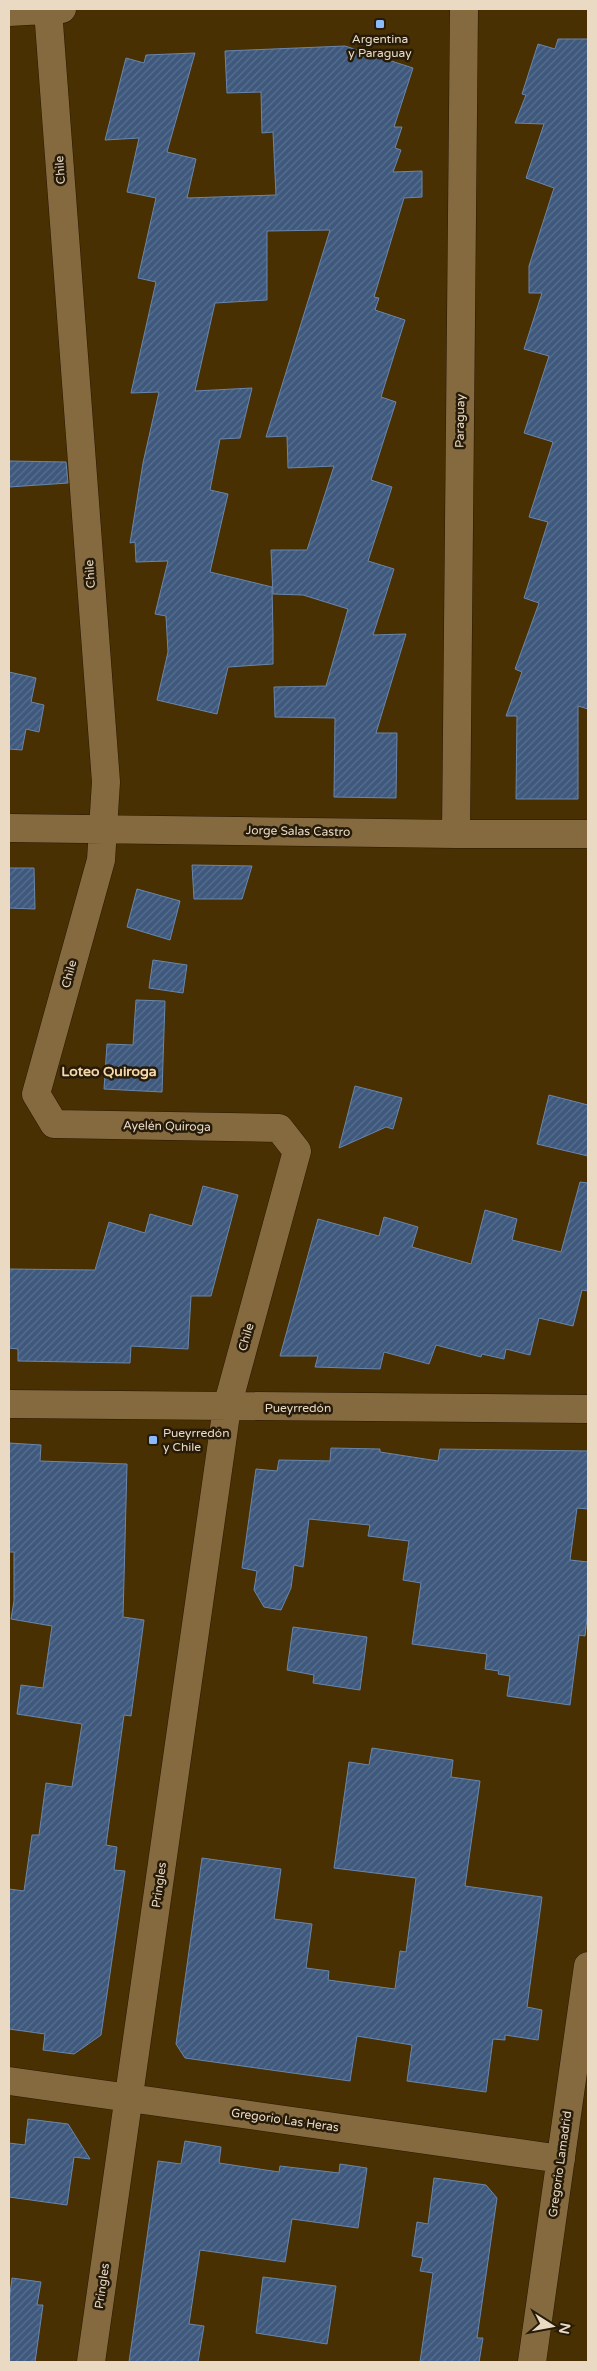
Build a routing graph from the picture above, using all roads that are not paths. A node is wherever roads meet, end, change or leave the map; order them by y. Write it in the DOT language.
graph roads {
  1 [pos="55,9"];
  2 [pos="464,9"];
  3 [pos="9,12"];
  4 [pos="9,828"];
  5 [pos="103,828"];
  6 [pos="456,834"];
  7 [pos="588,834"];
  8 [pos="54,1124"];
  9 [pos="279,1128"];
  10 [pos="9,1404"];
  11 [pos="227,1407"];
  12 [pos="588,1409"];
  13 [pos="588,1966"];
  14 [pos="585,2007"];
  15 [pos="9,2081"];
  16 [pos="128,2098"];
  17 [pos="561,2158"];
  18 [pos="91,2362"];
  19 [pos="532,2362"];
  1 -- 3 [label="street"];
  1 -- 5 [label="street, Chile"];
  2 -- 6 [label="street, Paraguay"];
  4 -- 5 [label="street, Jorge Salas Castro"];
  5 -- 6 [label="street, Jorge Salas Castro"];
  5 -- 8 [label="street, Chile"];
  6 -- 7 [label="street, Jorge Salas Castro"];
  8 -- 9 [label="street, Ayelén Quiroga"];
  9 -- 11 [label="street, Chile"];
  10 -- 11 [label="street, Pueyrredón"];
  11 -- 12 [label="street, Pueyrredón"];
  11 -- 16 [label="street, Pringles"];
  13 -- 14 [label="street, Gregorio Lamadrid"];
  14 -- 17 [label="street, Gregorio Lamadrid"];
  15 -- 16 [label="street, Gregorio Las Heras"];
  16 -- 17 [label="street, Gregorio Las Heras"];
  16 -- 18 [label="street, Pringles"];
  17 -- 19 [label="street, Gregorio Lamadrid"];
}
